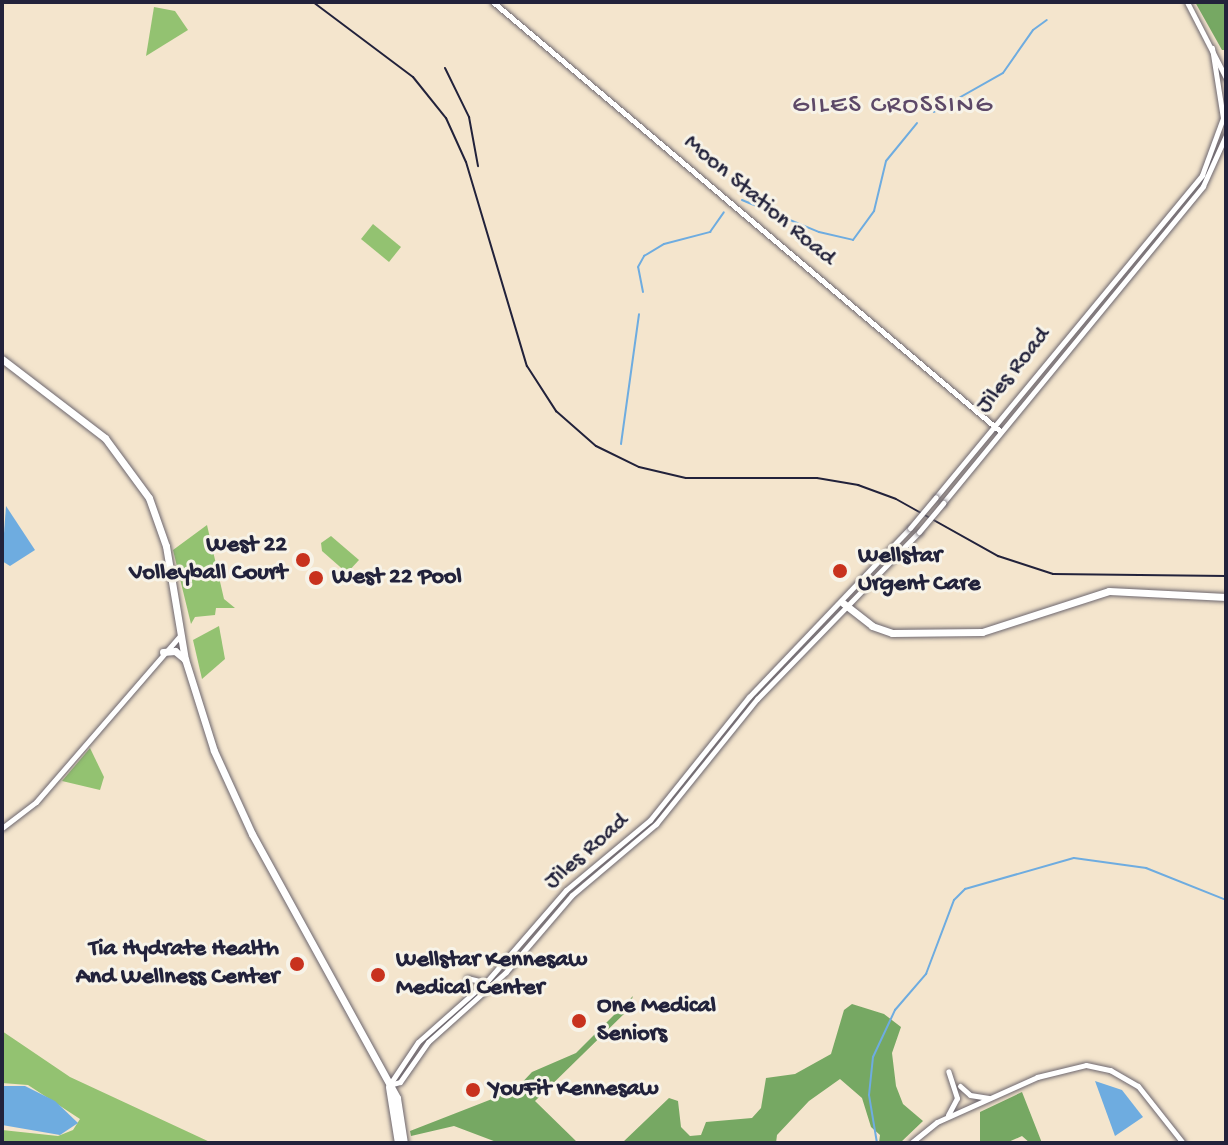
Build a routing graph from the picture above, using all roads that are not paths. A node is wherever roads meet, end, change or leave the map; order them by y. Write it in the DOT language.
graph roads {
  1 [pos="493,2"];
  2 [pos="1187,2"];
  3 [pos="1212,48"];
  4 [pos="1226,78"];
  5 [pos="1226,135"];
  6 [pos="2,359"];
  7 [pos="993,425"];
  8 [pos="1000,431"];
  9 [pos="1226,597"];
  10 [pos="846,605"];
  11 [pos="180,636"];
  12 [pos="163,652"];
  13 [pos="185,659"];
  14 [pos="2,828"];
  15 [pos="467,978"];
  16 [pos="488,980"];
  17 [pos="398,1069"];
  18 [pos="948,1071"];
  19 [pos="384,1074"];
  20 [pos="389,1085"];
  21 [pos="960,1086"];
  22 [pos="990,1098"];
  23 [pos="945,1119"];
  24 [pos="398,1143"];
  25 [pos="404,1143"];
  26 [pos="911,1143"];
  27 [pos="1183,1143"];
  1 -- 7 [label="street, Moon Station Road"];
  2 -- 3 [label="street, Jiles Road"];
  3 -- 4 [label="street, Jiles Road"];
  3 -- 7 [label="street, Jiles Road"];
  5 -- 8 [label="street, Jiles Road"];
  6 -- 11 [label="main road"];
  7 -- 8 [label="street, Moon Station Road"];
  7 -- 10 [label="street, Jiles Road, bridge"];
  8 -- 10 [label="street, Jiles Road, bridge"];
  9 -- 10 [label="main road"];
  10 -- 16 [label="street, Jiles Road"];
  10 -- 20 [label="street, Jiles Road"];
  11 -- 12 [label="street"];
  11 -- 13 [label="main road"];
  12 -- 13 [label="main road"];
  12 -- 14 [label="street"];
  13 -- 19 [label="main road"];
  15 -- 16 [label="street"];
  16 -- 17 [label="street, Jiles Road"];
  17 -- 19 [label="street"];
  17 -- 20 [label="street, Jiles Road"];
  18 -- 23 [label="street"];
  19 -- 20 [label="main road"];
  20 -- 24 [label="main road"];
  20 -- 25 [label="main road"];
  21 -- 22 [label="street"];
  22 -- 23 [label="street"];
  22 -- 27 [label="street"];
  23 -- 26 [label="street"];
}
